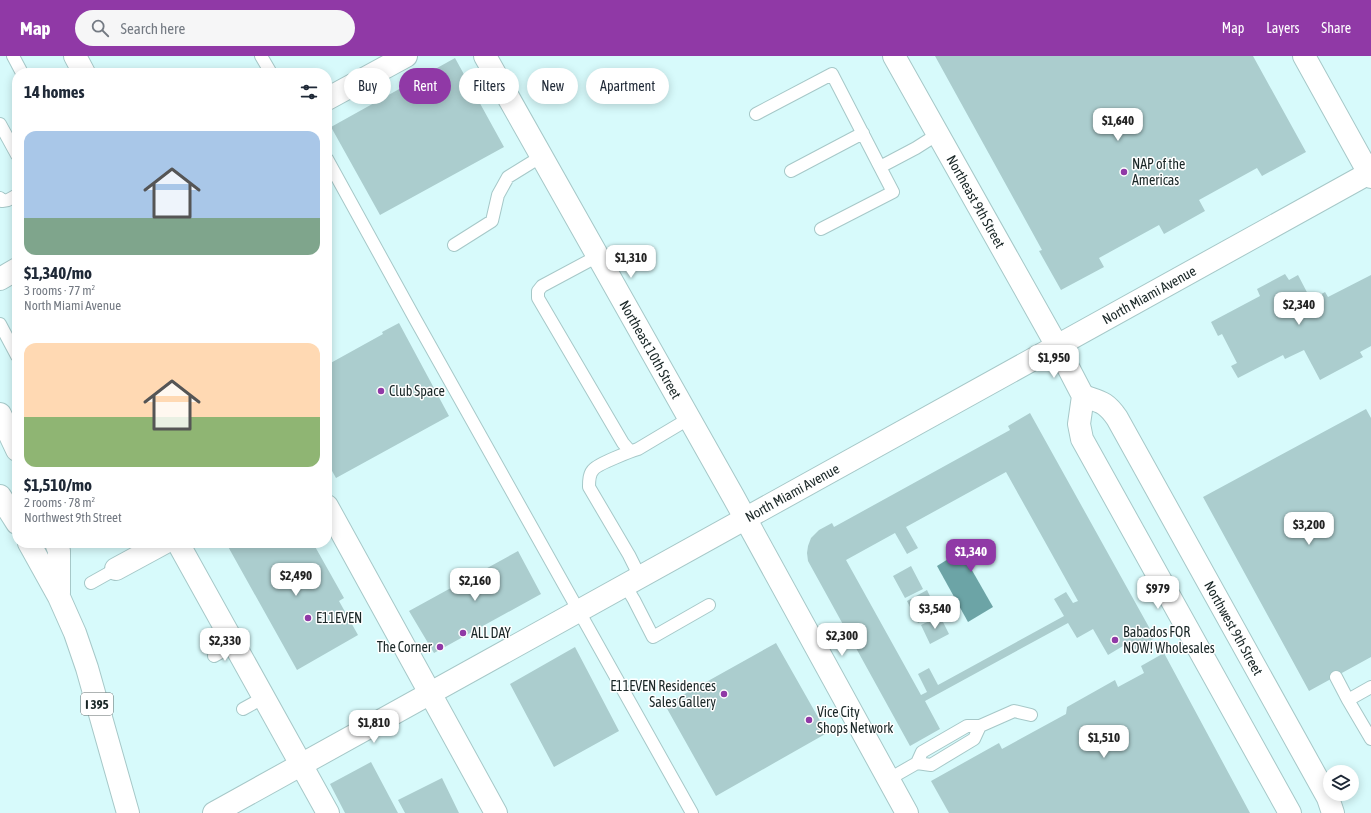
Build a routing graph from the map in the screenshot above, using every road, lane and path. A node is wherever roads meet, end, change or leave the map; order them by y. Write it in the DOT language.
graph roads {
  1 [pos="13,56"];
  2 [pos="75,56"];
  3 [pos="261,56"];
  4 [pos="406,56"];
  5 [pos="486,56"];
  6 [pos="894,56"];
  7 [pos="1304,56"];
  8 [pos="19,68"];
  9 [pos="81,68"];
  10 [pos="268,68"];
  11 [pos="332,96"];
  12 [pos="756,114"];
  13 [pos="0,124"];
  14 [pos="863,133"];
  15 [pos="938,134"];
  16 [pos="12,146"];
  17 [pos="542,156"];
  18 [pos="880,167"];
  19 [pos="332,168"];
  20 [pos="791,171"];
  21 [pos="1370,174"];
  22 [pos="0,198"];
  23 [pos="12,198"];
  24 [pos="821,229"];
  25 [pos="454,245"];
  26 [pos="598,256"];
  27 [pos="12,272"];
  28 [pos="0,279"];
  29 [pos="0,324"];
  30 [pos="1057,346"];
  31 [pos="12,347"];
  32 [pos="1083,396"];
  33 [pos="0,414"];
  34 [pos="690,418"];
  35 [pos="12,439"];
  36 [pos="630,451"];
  37 [pos="0,496"];
  38 [pos="12,515"];
  39 [pos="332,515"];
  40 [pos="746,518"];
  41 [pos="32,548"];
  42 [pos="57,548"];
  43 [pos="155,548"];
  44 [pos="181,548"];
  45 [pos="116,569"];
  46 [pos="633,581"];
  47 [pos="91,583"];
  48 [pos="59,597"];
  49 [pos="709,605"];
  50 [pos="578,611"];
  51 [pos="234,645"];
  52 [pos="214,656"];
  53 [pos="1336,677"];
  54 [pos="1371,687"];
  55 [pos="429,693"];
  56 [pos="264,698"];
  57 [pos="1348,700"];
  58 [pos="242,709"];
  59 [pos="1031,715"];
  60 [pos="1371,740"];
  61 [pos="1371,744"];
  62 [pos="302,764"];
  63 [pos="889,779"];
  64 [pos="128,813"];
  65 [pos="214,813"];
  66 [pos="328,813"];
  67 [pos="496,813"];
  68 [pos="692,813"];
  69 [pos="907,813"];
  70 [pos="1290,813"];
  71 [pos="1333,813"];
  1 -- 8 [label="lane"];
  2 -- 9 [label="main road"];
  3 -- 10 [label="lane"];
  4 -- 11 [label="main road"];
  5 -- 17 [label="main road, Northeast 10th Street"];
  6 -- 15 [label="main road, Northeast 9th Street"];
  7 -- 21 [label="main road"];
  12 -- 14 [label="lane"];
  13 -- 16 [label="lane"];
  14 -- 18 [label="lane"];
  14 -- 20 [label="lane"];
  15 -- 18 [label="lane"];
  15 -- 30 [label="main road, Northeast 9th Street"];
  17 -- 25 [label="lane"];
  17 -- 26 [label="main road, Northeast 10th Street"];
  18 -- 24 [label="lane"];
  19 -- 50 [label="lane"];
  21 -- 30 [label="main road, North Miami Avenue"];
  22 -- 23 [label="lane"];
  26 -- 34 [label="main road, Northeast 10th Street"];
  26 -- 36 [label="lane"];
  27 -- 28 [label="main road"];
  29 -- 31 [label="lane"];
  30 -- 32 [label="main road"];
  30 -- 40 [label="main road, North Miami Avenue"];
  32 -- 70 [label="main road"];
  32 -- 71 [label="main road, Northwest 9th Street"];
  33 -- 35 [label="main road"];
  34 -- 36 [label="lane"];
  34 -- 40 [label="main road, Northeast 10th Street"];
  36 -- 46 [label="lane"];
  37 -- 38 [label="main road"];
  39 -- 55 [label="main road"];
  40 -- 46 [label="main road, North Miami Avenue"];
  40 -- 63 [label="main road, Northeast 10th Street"];
  41 -- 48 [label="main road, I 395"];
  42 -- 48 [label="main road"];
  43 -- 45 [label="main road"];
  44 -- 51 [label="main road"];
  45 -- 47 [label="lane"];
  46 -- 49 [label="lane"];
  46 -- 50 [label="main road, North Miami Avenue"];
  48 -- 64 [label="main road, I 395"];
  50 -- 55 [label="main road, North Miami Avenue"];
  50 -- 68 [label="lane"];
  51 -- 52 [label="lane"];
  51 -- 56 [label="main road"];
  53 -- 57 [label="lane"];
  54 -- 57 [label="lane"];
  55 -- 62 [label="main road, North Miami Avenue"];
  55 -- 67 [label="main road"];
  56 -- 58 [label="lane"];
  56 -- 62 [label="main road"];
  57 -- 60 [label="lane"];
  59 -- 63 [label="lane"];
  60 -- 61 [label="lane"];
  62 -- 65 [label="main road, North Miami Avenue"];
  62 -- 66 [label="main road"];
  63 -- 69 [label="main road, Northeast 10th Street"];
}
